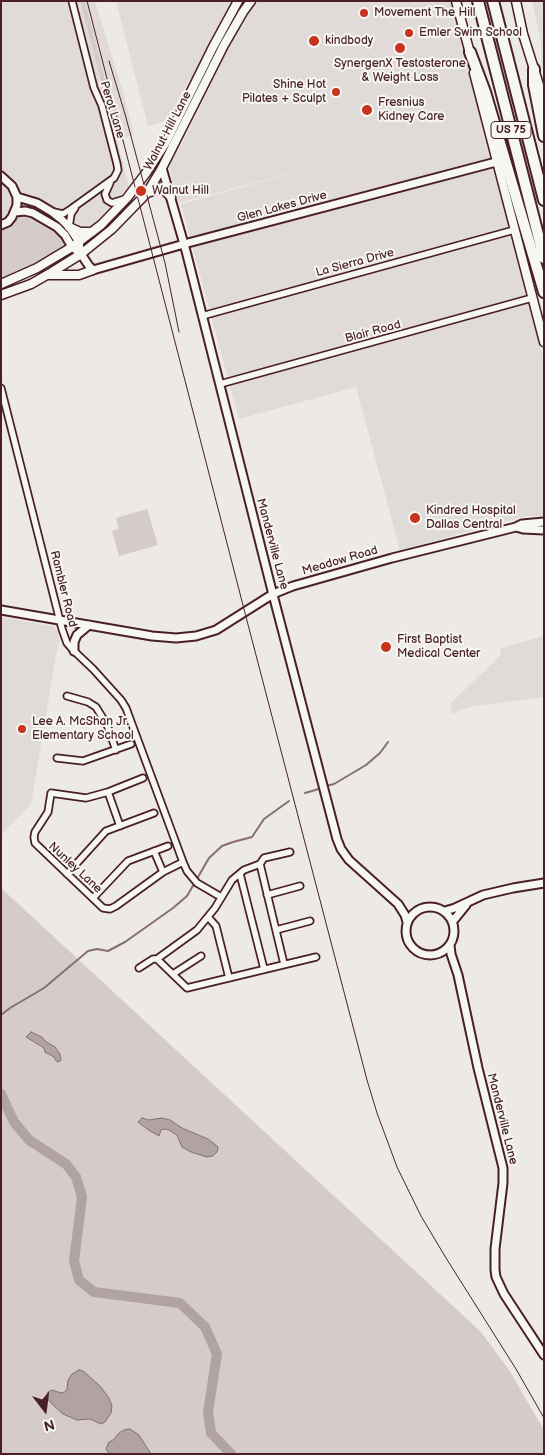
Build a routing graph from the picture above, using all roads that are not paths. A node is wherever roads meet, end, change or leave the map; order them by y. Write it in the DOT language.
graph roads {
  1 [pos="72,1"];
  2 [pos="238,1"];
  3 [pos="251,1"];
  4 [pos="456,1"];
  5 [pos="478,1"];
  6 [pos="493,1"];
  7 [pos="516,1"];
  8 [pos="470,52"];
  9 [pos="534,69"];
  10 [pos="198,78"];
  11 [pos="206,83"];
  12 [pos="544,101"];
  13 [pos="544,136"];
  14 [pos="166,142"];
  15 [pos="496,162"];
  16 [pos="162,168"];
  17 [pos="1,176"];
  18 [pos="110,181"];
  19 [pos="147,193"];
  20 [pos="171,197"];
  21 [pos="17,198"];
  22 [pos="127,198"];
  23 [pos="544,200"];
  24 [pos="76,206"];
  25 [pos="15,212"];
  26 [pos="52,212"];
  27 [pos="1,225"];
  28 [pos="69,227"];
  29 [pos="514,230"];
  30 [pos="92,232"];
  31 [pos="75,244"];
  32 [pos="184,244"];
  33 [pos="82,254"];
  34 [pos="544,258"];
  35 [pos="91,271"];
  36 [pos="48,274"];
  37 [pos="1,284"];
  38 [pos="544,292"];
  39 [pos="1,295"];
  40 [pos="532,298"];
  41 [pos="202,316"];
  42 [pos="544,342"];
  43 [pos="220,384"];
  44 [pos="1,388"];
  45 [pos="544,522"];
  46 [pos="516,527"];
  47 [pos="544,530"];
  48 [pos="274,594"];
  49 [pos="1,610"];
  50 [pos="60,620"];
  51 [pos="89,625"];
  52 [pos="74,651"];
  53 [pos="67,696"];
  54 [pos="131,744"];
  55 [pos="116,750"];
  56 [pos="57,758"];
  57 [pos="143,778"];
  58 [pos="108,792"];
  59 [pos="154,813"];
  60 [pos="120,826"];
  61 [pos="168,846"];
  62 [pos="154,851"];
  63 [pos="290,852"];
  64 [pos="183,862"];
  65 [pos="260,864"];
  66 [pos="163,872"];
  67 [pos="67,874"];
  68 [pos="240,874"];
  69 [pos="544,883"];
  70 [pos="300,886"];
  71 [pos="267,895"];
  72 [pos="221,897"];
  73 [pos="93,898"];
  74 [pos="470,901"];
  75 [pos="398,904"];
  76 [pos="416,910"];
  77 [pos="445,911"];
  78 [pos="208,917"];
  79 [pos="310,921"];
  80 [pos="453,921"];
  81 [pos="407,922"];
  82 [pos="276,930"];
  83 [pos="450,946"];
  84 [pos="438,954"];
  85 [pos="201,956"];
  86 [pos="316,957"];
  87 [pos="158,959"];
  88 [pos="284,964"];
  89 [pos="456,967"];
  90 [pos="139,968"];
  91 [pos="264,969"];
  92 [pos="173,974"];
  93 [pos="229,978"];
  94 [pos="544,1355"];
  1 -- 18 [label="street, Perot Lane"];
  2 -- 10 [label="main road, Walnut Hill Lane"];
  3 -- 11 [label="main road, Walnut Hill Lane"];
  4 -- 8 [label="main road"];
  5 -- 34 [label="highway, US 75"];
  6 -- 23 [label="highway, US 75"];
  7 -- 9 [label="main road"];
  8 -- 15 [label="main road"];
  8 -- 38 [label="highway"];
  9 -- 12 [label="main road"];
  9 -- 13 [label="highway"];
  10 -- 11 [label="main road"];
  10 -- 14 [label="main road, Walnut Hill Lane"];
  11 -- 16 [label="main road, Walnut Hill Lane"];
  14 -- 16 [label="main road"];
  14 -- 22 [label="main road, Walnut Hill Lane"];
  15 -- 29 [label="main road"];
  15 -- 32 [label="street, Glen Lakes Drive"];
  16 -- 19 [label="main road, Walnut Hill Lane"];
  16 -- 20 [label="street, Manderville Lane"];
  17 -- 21 [label="street"];
  18 -- 22 [label="street, Perot Lane"];
  18 -- 24 [label="street"];
  19 -- 20 [label="main road"];
  19 -- 33 [label="main road, Walnut Hill Lane"];
  20 -- 32 [label="street, Manderville Lane"];
  21 -- 25 [label="street"];
  21 -- 26 [label="street"];
  22 -- 30 [label="main road, Walnut Hill Lane"];
  24 -- 26 [label="street"];
  24 -- 28 [label="street"];
  25 -- 27 [label="street"];
  25 -- 31 [label="street"];
  26 -- 28 [label="street"];
  28 -- 30 [label="main road"];
  28 -- 31 [label="street"];
  29 -- 40 [label="main road"];
  29 -- 41 [label="street, La Sierra Drive"];
  30 -- 31 [label="main road, Walnut Hill Lane"];
  31 -- 33 [label="street"];
  31 -- 37 [label="main road, Walnut Hill Lane"];
  32 -- 35 [label="street, Glen Lakes Drive"];
  32 -- 41 [label="street, Manderville Lane"];
  33 -- 35 [label="street"];
  33 -- 36 [label="main road, Walnut Hill Lane"];
  35 -- 36 [label="main road"];
  36 -- 39 [label="main road, Walnut Hill Lane"];
  40 -- 42 [label="main road"];
  40 -- 43 [label="street, Blair Road"];
  41 -- 43 [label="street, Manderville Lane"];
  43 -- 48 [label="street, Manderville Lane"];
  44 -- 50 [label="street, Rambler Road"];
  45 -- 46 [label="street, Meadow Road"];
  46 -- 47 [label="street, Meadow Road"];
  46 -- 48 [label="street, Meadow Road"];
  48 -- 51 [label="street, Meadow Road"];
  48 -- 75 [label="street, Manderville Lane"];
  49 -- 50 [label="street, Meadow Road"];
  50 -- 51 [label="street, Meadow Road"];
  50 -- 52 [label="street, Rambler Road"];
  51 -- 52 [label="street"];
  52 -- 64 [label="street, Rambler Road"];
  53 -- 55 [label="street"];
  54 -- 55 [label="street"];
  55 -- 56 [label="street"];
  57 -- 58 [label="street"];
  58 -- 60 [label="street"];
  58 -- 67 [label="street, Nunley Lane"];
  59 -- 60 [label="street"];
  60 -- 67 [label="street"];
  61 -- 62 [label="street"];
  62 -- 66 [label="street"];
  62 -- 73 [label="street"];
  63 -- 65 [label="street"];
  64 -- 66 [label="street, Nunley Lane"];
  64 -- 72 [label="street, Rambler Road"];
  65 -- 68 [label="street"];
  65 -- 71 [label="street"];
  66 -- 73 [label="street, Nunley Lane"];
  67 -- 73 [label="street, Nunley Lane"];
  68 -- 72 [label="street"];
  68 -- 91 [label="street"];
  69 -- 74 [label="street"];
  70 -- 71 [label="street"];
  71 -- 82 [label="street"];
  72 -- 78 [label="street"];
  74 -- 77 [label="street"];
  74 -- 80 [label="street"];
  75 -- 76 [label="street, Manderville Lane"];
  75 -- 81 [label="street, Manderville Lane"];
  76 -- 77 [label="street"];
  76 -- 81 [label="street"];
  77 -- 80 [label="street"];
  78 -- 87 [label="street"];
  78 -- 93 [label="street"];
  79 -- 82 [label="street"];
  80 -- 83 [label="street"];
  81 -- 84 [label="street"];
  82 -- 88 [label="street"];
  83 -- 84 [label="street"];
  83 -- 89 [label="street, Manderville Lane"];
  84 -- 89 [label="street"];
  85 -- 92 [label="street"];
  86 -- 88 [label="street"];
  87 -- 90 [label="street"];
  87 -- 92 [label="street"];
  88 -- 91 [label="street"];
  89 -- 94 [label="street, Manderville Lane"];
  91 -- 93 [label="street"];
  92 -- 93 [label="street"];
}
